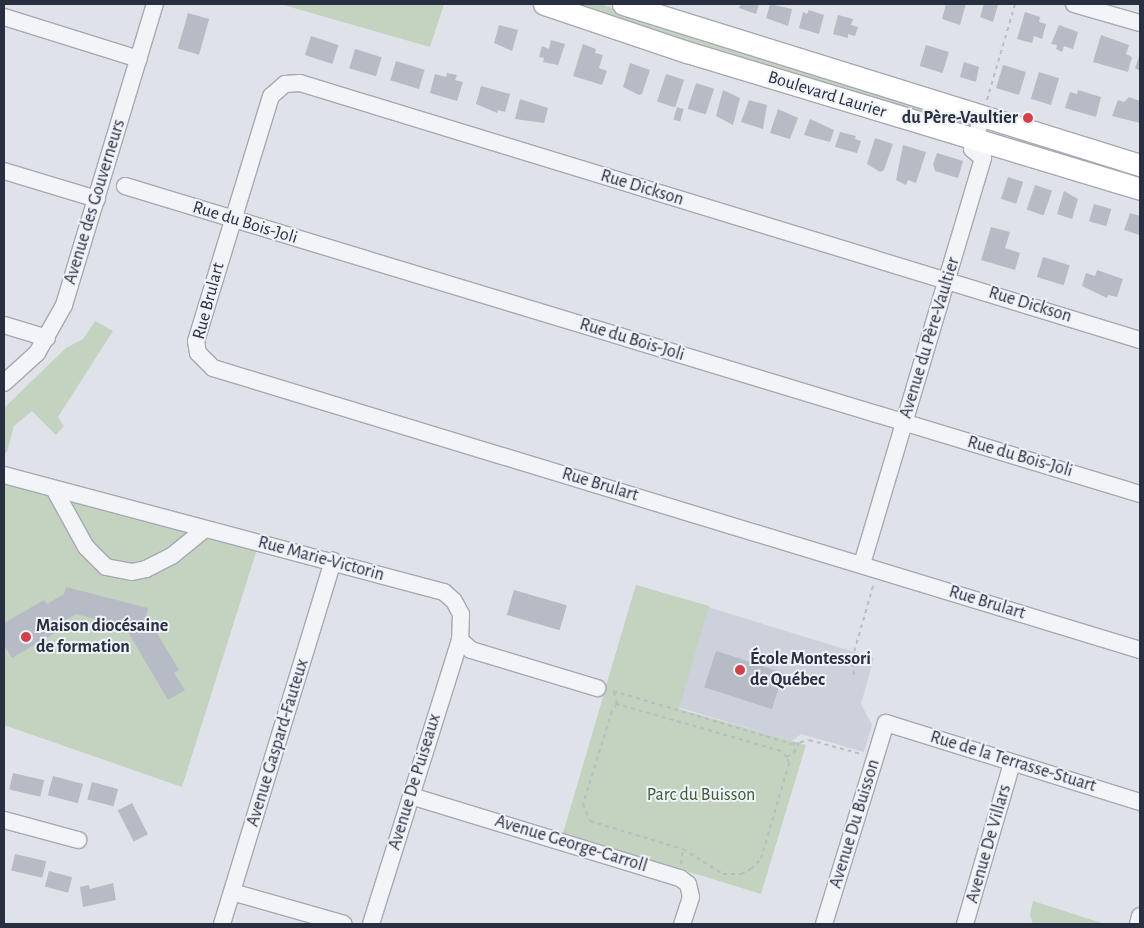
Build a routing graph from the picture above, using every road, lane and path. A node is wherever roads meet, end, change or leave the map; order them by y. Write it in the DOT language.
graph roads {
  1 [pos="155,4"];
  2 [pos="544,4"];
  3 [pos="623,4"];
  4 [pos="1015,4"];
  5 [pos="1074,4"];
  6 [pos="4,17"];
  7 [pos="1140,23"];
  8 [pos="139,60"];
  9 [pos="982,117"];
  10 [pos="975,140"];
  11 [pos="1140,164"];
  12 [pos="4,171"];
  13 [pos="125,186"];
  14 [pos="1140,189"];
  15 [pos="97,199"];
  16 [pos="233,219"];
  17 [pos="948,280"];
  18 [pos="4,325"];
  19 [pos="48,338"];
  20 [pos="1140,340"];
  21 [pos="4,383"];
  22 [pos="905,422"];
  23 [pos="4,475"];
  24 [pos="54,489"];
  25 [pos="1140,494"];
  26 [pos="205,529"];
  27 [pos="333,561"];
  28 [pos="870,567"];
  29 [pos="460,640"];
  30 [pos="1140,650"];
  31 [pos="854,675"];
  32 [pos="596,688"];
  33 [pos="614,692"];
  34 [pos="617,704"];
  35 [pos="886,723"];
  36 [pos="798,742"];
  37 [pos="863,746"];
  38 [pos="787,757"];
  39 [pos="1012,763"];
  40 [pos="411,796"];
  41 [pos="1140,802"];
  42 [pos="4,820"];
  43 [pos="78,840"];
  44 [pos="232,892"];
  45 [pos="1140,916"];
  46 [pos="222,924"];
  47 [pos="344,924"];
  48 [pos="371,924"];
  49 [pos="682,924"];
  50 [pos="824,924"];
  51 [pos="965,924"];
  52 [pos="1138,924"];
  1 -- 8 [label="street, Avenue des Gouverneurs"];
  2 -- 10 [label="main road, Boulevard Laurier"];
  3 -- 9 [label="main road, Boulevard Laurier"];
  4 -- 9 [label="path"];
  5 -- 7 [label="street"];
  6 -- 8 [label="street"];
  8 -- 15 [label="street, Avenue des Gouverneurs"];
  9 -- 10 [label="street"];
  9 -- 11 [label="main road, Boulevard Laurier"];
  10 -- 14 [label="main road, Boulevard Laurier"];
  10 -- 17 [label="street, Avenue du Père-Vaultier"];
  12 -- 15 [label="street"];
  13 -- 16 [label="street, Rue du Bois-Joli"];
  15 -- 19 [label="street, Avenue des Gouverneurs"];
  16 -- 17 [label="street, Rue Dickson"];
  16 -- 22 [label="street, Rue du Bois-Joli"];
  16 -- 28 [label="street, Rue Brulart"];
  17 -- 20 [label="street, Rue Dickson"];
  17 -- 22 [label="street, Avenue du Père-Vaultier"];
  18 -- 19 [label="street"];
  19 -- 21 [label="street, Avenue des Gouverneurs"];
  22 -- 25 [label="street, Rue du Bois-Joli"];
  22 -- 28 [label="street, Avenue du Père-Vaultier"];
  23 -- 24 [label="street, Rue Marie-Victorin"];
  24 -- 26 [label="street, Rue Marie-Victorin"];
  24 -- 26 [label="street"];
  26 -- 27 [label="street, Rue Marie-Victorin"];
  27 -- 29 [label="street, Rue Marie-Victorin"];
  27 -- 44 [label="street, Avenue Gaspard-Fauteux"];
  28 -- 30 [label="street, Rue Brulart"];
  28 -- 31 [label="path"];
  29 -- 32 [label="street"];
  29 -- 40 [label="street, Avenue De Puiseaux"];
  32 -- 33 [label="path"];
  33 -- 34 [label="path"];
  33 -- 36 [label="path"];
  34 -- 38 [label="path"];
  34 -- 38 [label="path"];
  35 -- 39 [label="street, Rue de la Terrasse-Stuart"];
  35 -- 50 [label="street, Avenue Du Buisson"];
  36 -- 37 [label="path"];
  36 -- 38 [label="path"];
  39 -- 41 [label="street, Rue de la Terrasse-Stuart"];
  39 -- 51 [label="street, Avenue De Villars"];
  40 -- 48 [label="street, Avenue De Puiseaux"];
  40 -- 49 [label="street, Avenue George-Carroll"];
  42 -- 43 [label="street"];
  44 -- 46 [label="street, Avenue Gaspard-Fauteux"];
  44 -- 47 [label="street"];
  45 -- 52 [label="street"];
}
